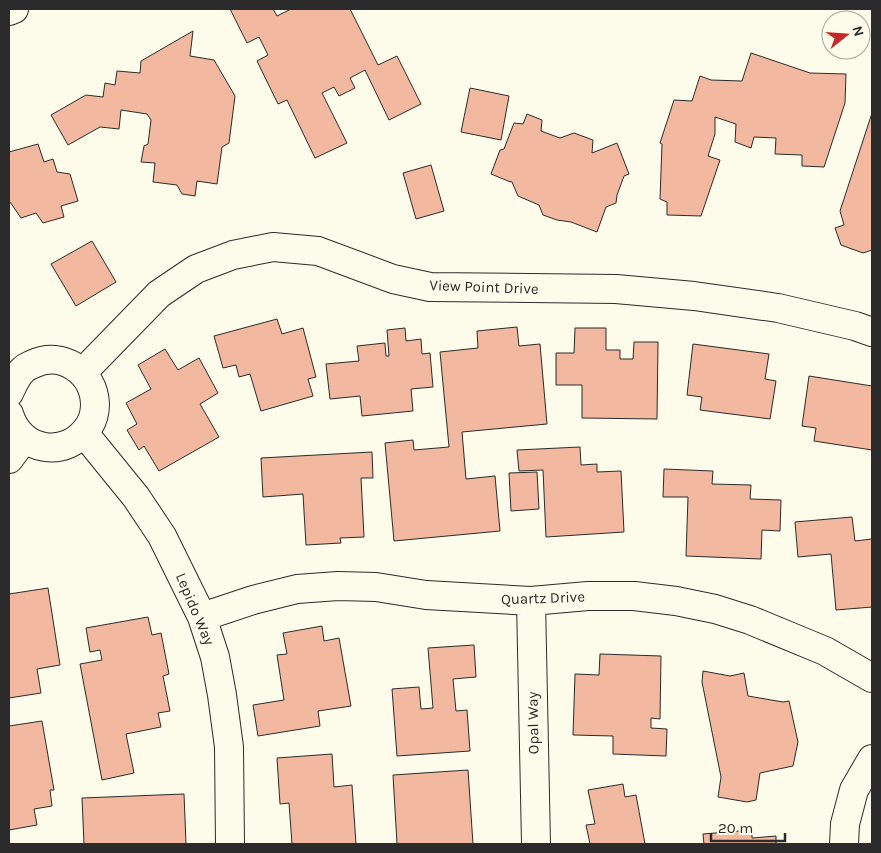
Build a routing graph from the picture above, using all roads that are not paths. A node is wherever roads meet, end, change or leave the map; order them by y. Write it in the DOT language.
graph roads {
  1 [pos="14,9"];
  2 [pos="9,11"];
  3 [pos="872,332"];
  4 [pos="82,372"];
  5 [pos="11,379"];
  6 [pos="9,414"];
  7 [pos="84,433"];
  8 [pos="16,449"];
  9 [pos="531,601"];
  10 [pos="202,617"];
  11 [pos="872,678"];
  12 [pos="872,760"];
  13 [pos="230,844"];
  14 [pos="536,844"];
  15 [pos="844,844"];
  1 -- 2 [label="street"];
  3 -- 4 [label="street, View Point Drive"];
  4 -- 5 [label="street"];
  4 -- 7 [label="street"];
  6 -- 8 [label="street"];
  7 -- 8 [label="street"];
  7 -- 10 [label="street, Lepido Way"];
  9 -- 10 [label="street, Quartz Drive"];
  9 -- 11 [label="street, Quartz Drive"];
  9 -- 14 [label="street, Opal Way"];
  10 -- 13 [label="street, Lepido Way"];
  12 -- 15 [label="street"];
}
